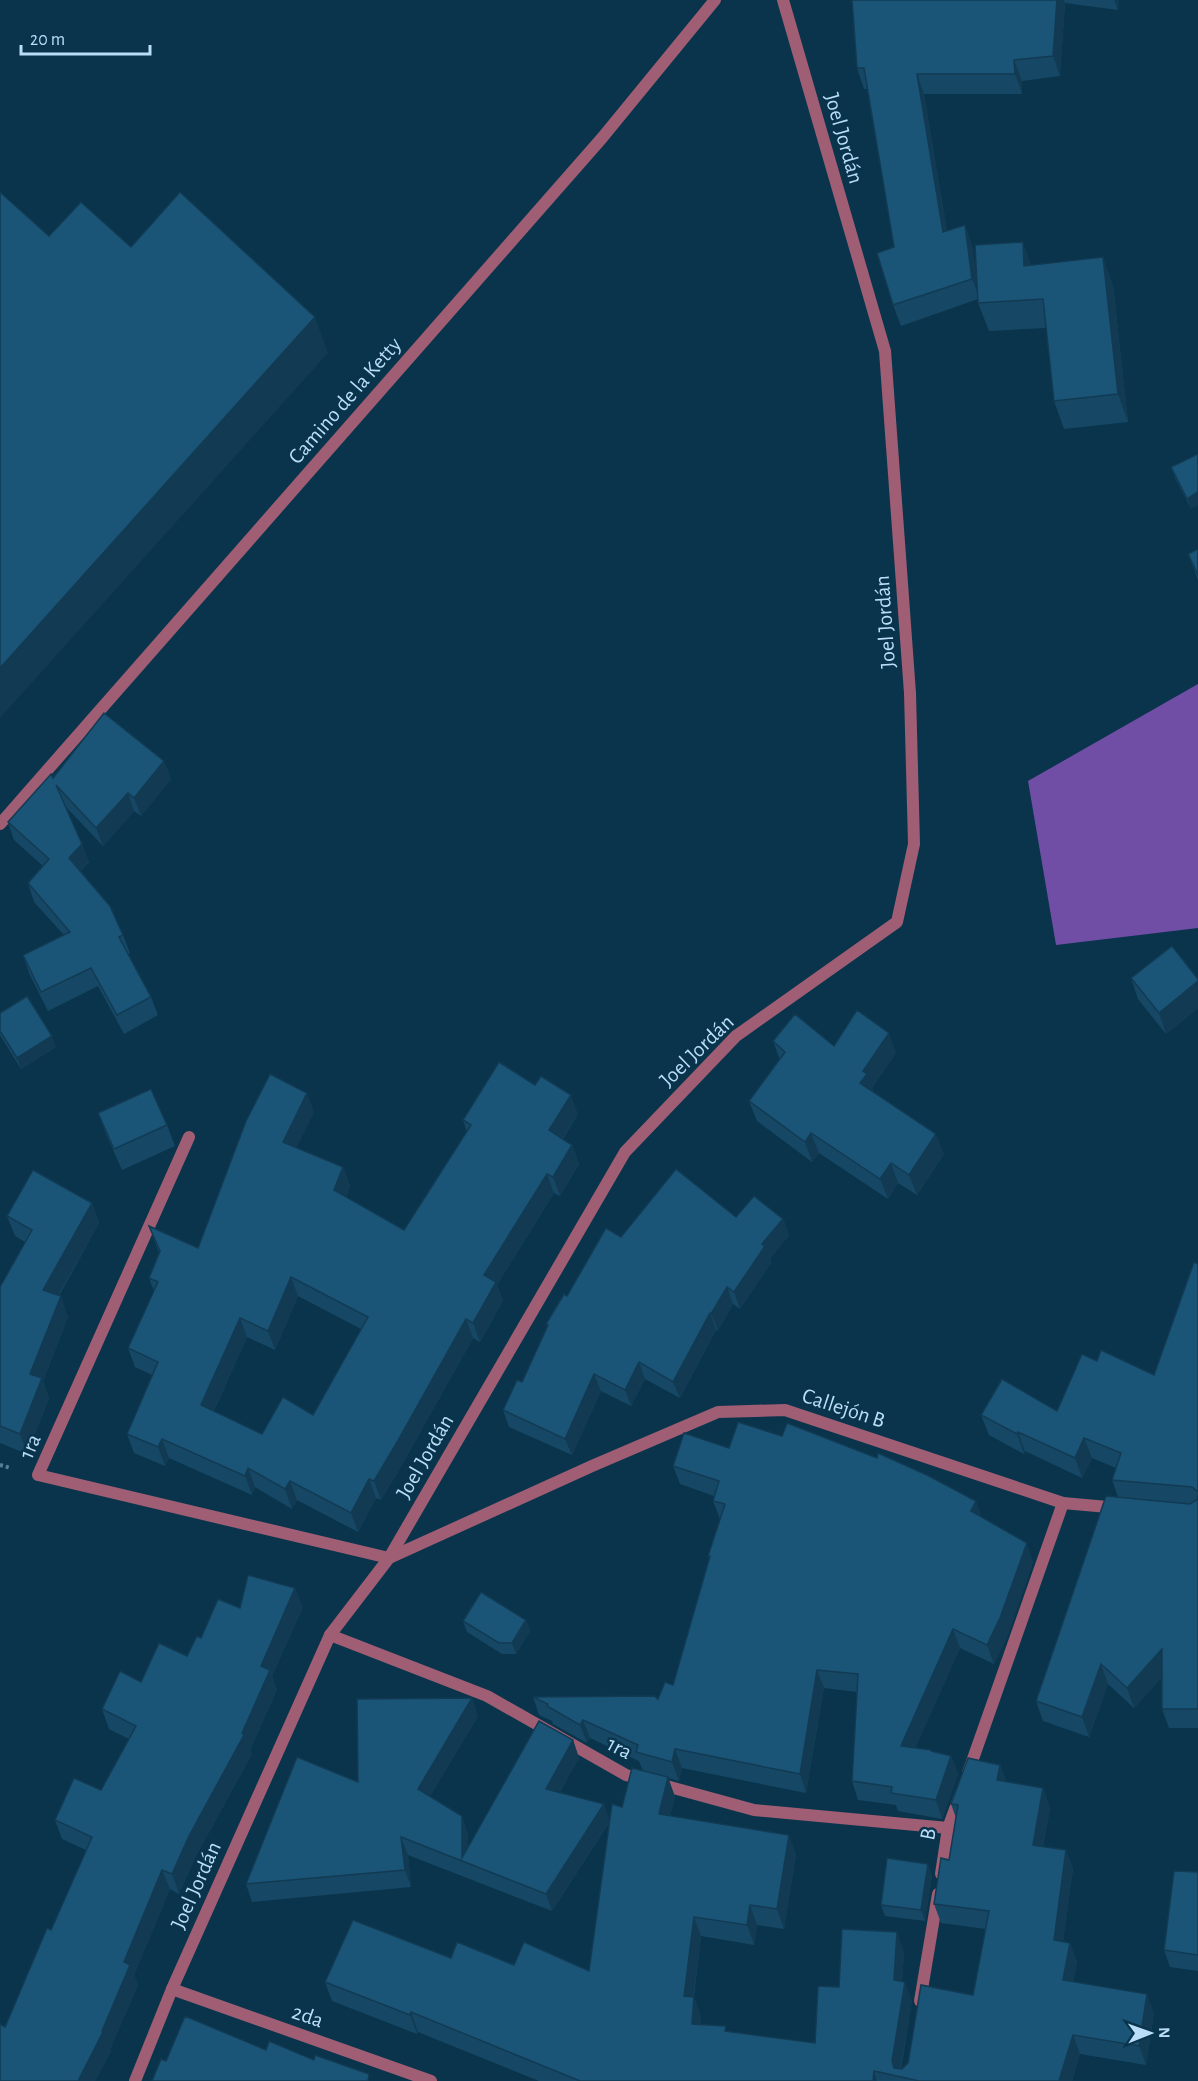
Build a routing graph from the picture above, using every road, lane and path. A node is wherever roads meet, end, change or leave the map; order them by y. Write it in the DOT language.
graph roads {
  1 [pos="715,0"];
  2 [pos="783,0"];
  3 [pos="0,824"];
  4 [pos="189,1137"];
  5 [pos="1063,1503"];
  6 [pos="1131,1509"];
  7 [pos="389,1558"];
  8 [pos="330,1635"];
  9 [pos="948,1828"];
  10 [pos="172,1989"];
  11 [pos="918,2012"];
  12 [pos="135,2081"];
  13 [pos="430,2081"];
  1 -- 3 [label="street, Camino de la Ketty"];
  2 -- 7 [label="street, Joel Jordán"];
  4 -- 7 [label="street, 1ra"];
  5 -- 6 [label="street, Callejón B"];
  5 -- 7 [label="street, Callejón B"];
  5 -- 9 [label="street, B"];
  7 -- 8 [label="street, Joel Jordán"];
  8 -- 9 [label="street, 1ra"];
  8 -- 10 [label="street, Joel Jordán"];
  9 -- 11 [label="street, B"];
  10 -- 12 [label="street, Joel Jordán"];
  10 -- 13 [label="street, 2da"];
}
